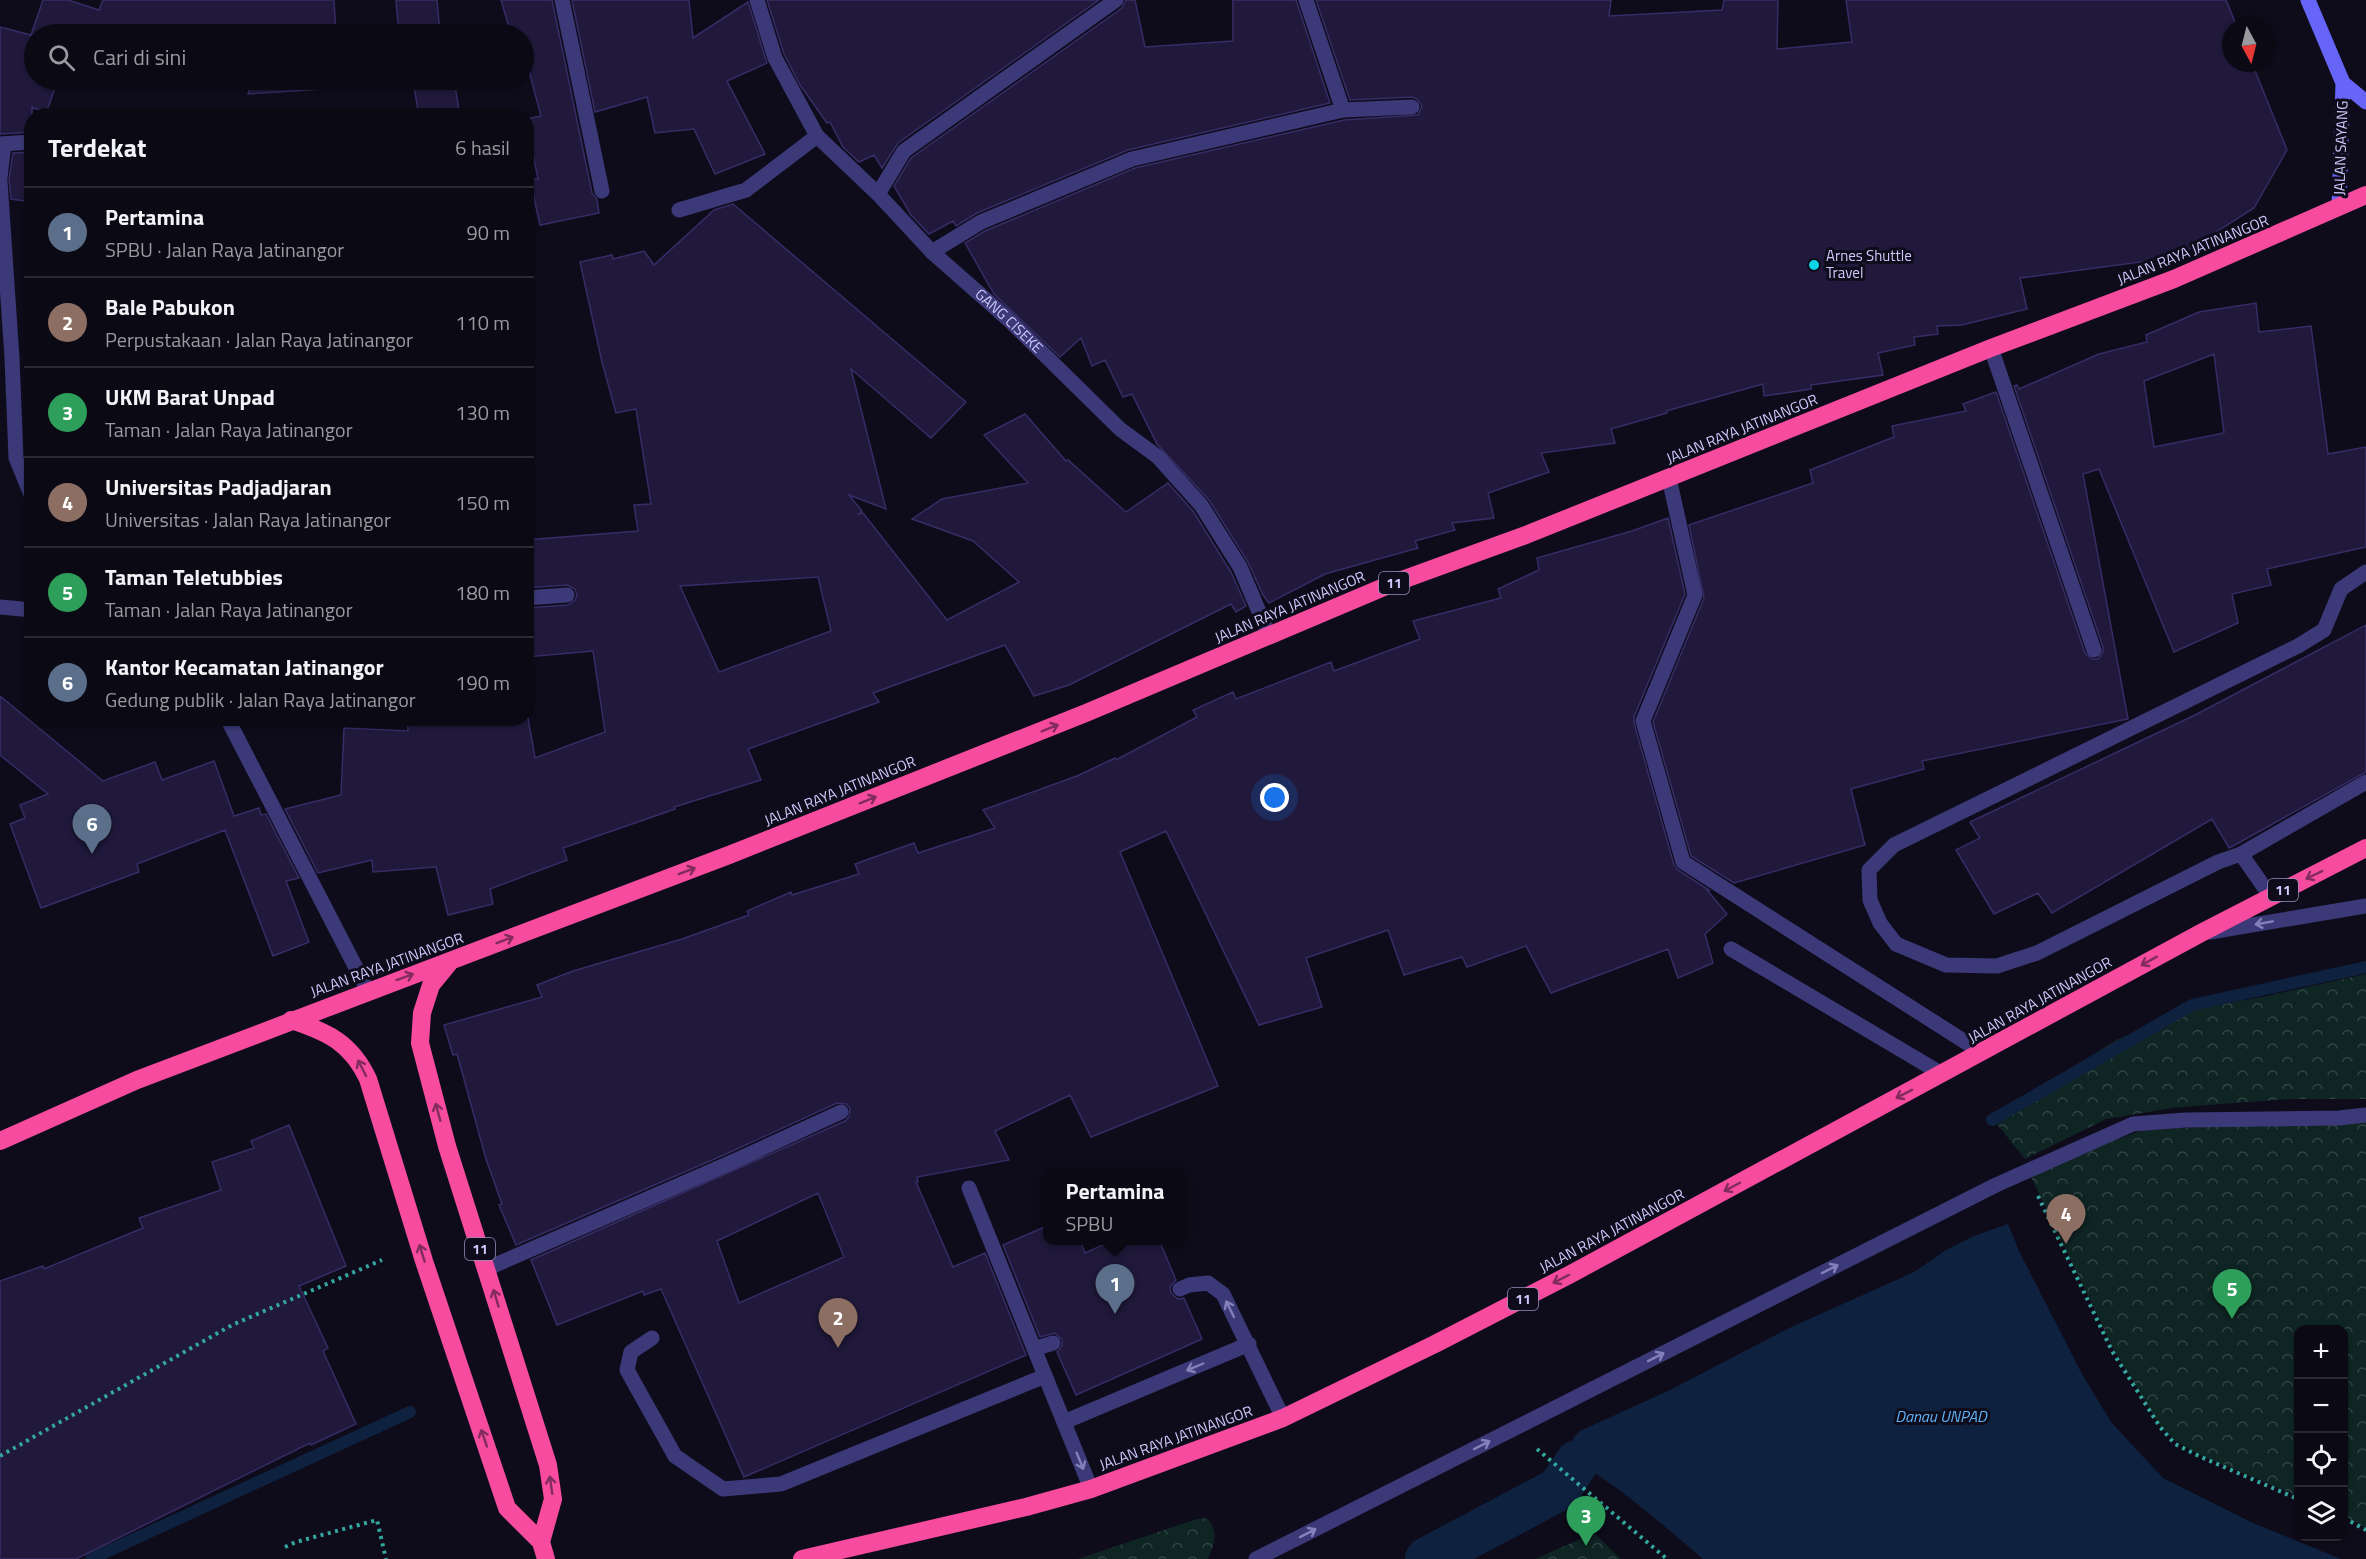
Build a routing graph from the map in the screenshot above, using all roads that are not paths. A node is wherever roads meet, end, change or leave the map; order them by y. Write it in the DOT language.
graph roads {
  1 [pos="562,0"];
  2 [pos="757,0"];
  3 [pos="1116,0"];
  4 [pos="1306,0"];
  5 [pos="2308,0"];
  6 [pos="2343,83"];
  7 [pos="2366,102"];
  8 [pos="1412,107"];
  9 [pos="1342,110"];
  10 [pos="817,136"];
  11 [pos="24,143"];
  12 [pos="2,144"];
  13 [pos="0,179"];
  14 [pos="602,191"];
  15 [pos="878,194"];
  16 [pos="2366,195"];
  17 [pos="2339,207"];
  18 [pos="679,210"];
  19 [pos="932,252"];
  20 [pos="1991,348"];
  21 [pos="24,478"];
  22 [pos="1669,478"];
  23 [pos="2366,572"];
  24 [pos="567,595"];
  25 [pos="534,597"];
  26 [pos="0,607"];
  27 [pos="24,609"];
  28 [pos="1269,635"];
  29 [pos="2094,650"];
  30 [pos="231,726"];
  31 [pos="2366,782"];
  32 [pos="2366,848"];
  33 [pos="2241,854"];
  34 [pos="2271,897"];
  35 [pos="2365,906"];
  36 [pos="2201,933"];
  37 [pos="1731,949"];
  38 [pos="450,961"];
  39 [pos="368,991"];
  40 [pos="291,1020"];
  41 [pos="1981,1052"];
  42 [pos="1942,1074"];
  43 [pos="841,1112"];
  44 [pos="2366,1115"];
  45 [pos="0,1141"];
  46 [pos="969,1188"];
  47 [pos="486,1269"];
  48 [pos="1180,1289"];
  49 [pos="652,1338"];
  50 [pos="1053,1342"];
  51 [pos="1249,1344"];
  52 [pos="1034,1349"];
  53 [pos="1045,1376"];
  54 [pos="1283,1418"];
  55 [pos="1064,1422"];
  56 [pos="1091,1489"];
  57 [pos="543,1550"];
  58 [pos="802,1559"];
  59 [pos="1256,1559"];
  1 -- 14 [label="street"];
  2 -- 10 [label="street, GANG CISEKE"];
  3 -- 15 [label="street"];
  4 -- 9 [label="street"];
  5 -- 6 [label="main road"];
  6 -- 7 [label="main road, JALAN SAYANG"];
  6 -- 17 [label="main road, JALAN SAYANG"];
  8 -- 9 [label="street"];
  9 -- 19 [label="street"];
  10 -- 15 [label="street, GANG CISEKE"];
  10 -- 18 [label="street"];
  11 -- 12 [label="street"];
  12 -- 13 [label="street"];
  13 -- 21 [label="street"];
  15 -- 19 [label="street, GANG CISEKE"];
  16 -- 17 [label="highway, JALAN RAYA JATINANGOR / 11"];
  17 -- 20 [label="highway, JALAN RAYA JATINANGOR / 11"];
  19 -- 28 [label="street, GANG CISEKE"];
  20 -- 22 [label="highway, JALAN RAYA JATINANGOR / 11"];
  20 -- 29 [label="street"];
  22 -- 28 [label="highway, JALAN RAYA JATINANGOR / 11"];
  22 -- 41 [label="street"];
  23 -- 33 [label="street"];
  24 -- 25 [label="street"];
  26 -- 27 [label="street"];
  38 -- 28 [label="highway, JALAN RAYA JATINANGOR / 11, one-way"];
  30 -- 39 [label="street"];
  31 -- 33 [label="street"];
  32 -- 34 [label="highway, JALAN RAYA JATINANGOR / 11, one-way"];
  33 -- 34 [label="street"];
  34 -- 36 [label="highway, JALAN RAYA JATINANGOR / 11"];
  35 -- 36 [label="street, one-way"];
  36 -- 41 [label="highway, JALAN RAYA JATINANGOR / 11, one-way"];
  37 -- 42 [label="street"];
  39 -- 38 [label="highway, JALAN RAYA JATINANGOR / 11, one-way"];
  47 -- 38 [label="highway, 11, one-way"];
  39 -- 40 [label="highway, JALAN RAYA JATINANGOR / 11"];
  40 -- 45 [label="highway, 11"];
  57 -- 40 [label="highway, 11, one-way"];
  41 -- 42 [label="highway, JALAN RAYA JATINANGOR / 11"];
  42 -- 54 [label="highway, JALAN RAYA JATINANGOR / 11, one-way"];
  43 -- 47 [label="street"];
  59 -- 44 [label="street, one-way"];
  46 -- 52 [label="street"];
  57 -- 47 [label="highway, 11, one-way"];
  51 -- 48 [label="street, one-way"];
  49 -- 53 [label="street"];
  50 -- 52 [label="street"];
  51 -- 54 [label="street"];
  51 -- 55 [label="street, one-way"];
  52 -- 53 [label="street"];
  53 -- 55 [label="street"];
  54 -- 56 [label="highway, JALAN RAYA JATINANGOR / 11"];
  55 -- 56 [label="street, one-way"];
  56 -- 58 [label="highway, JALAN RAYA JATINANGOR / 11"];
}
